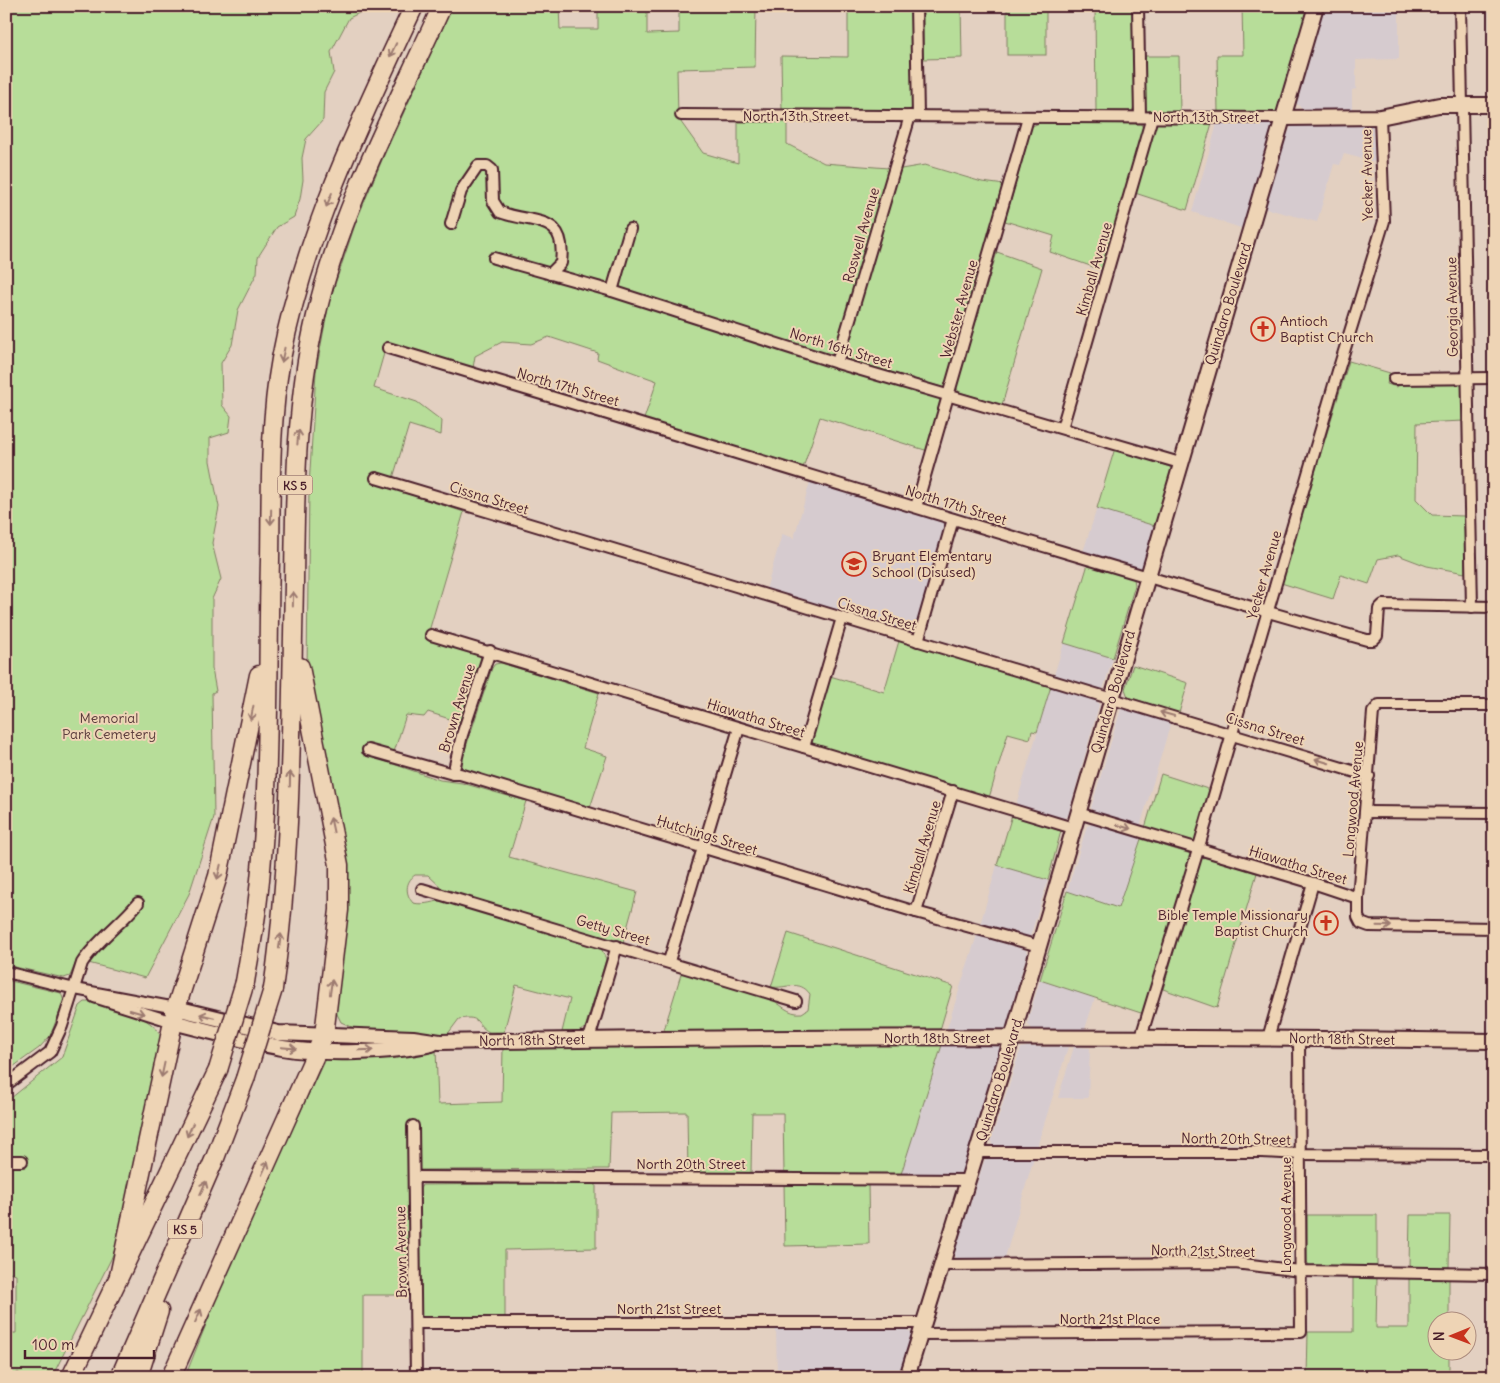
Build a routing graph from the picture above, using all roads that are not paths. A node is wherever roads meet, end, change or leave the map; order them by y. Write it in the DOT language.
graph roads {
  1 [pos="414,6"];
  2 [pos="442,6"];
  3 [pos="916,6"];
  4 [pos="1138,6"];
  5 [pos="1316,6"];
  6 [pos="1460,6"];
  7 [pos="1462,104"];
  8 [pos="1494,104"];
  9 [pos="681,116"];
  10 [pos="914,116"];
  11 [pos="1140,117"];
  12 [pos="1152,117"];
  13 [pos="1380,117"];
  14 [pos="1028,118"];
  15 [pos="1284,118"];
  16 [pos="451,224"];
  17 [pos="630,229"];
  18 [pos="494,258"];
  19 [pos="550,274"];
  20 [pos="612,291"];
  21 [pos="388,348"];
  22 [pos="837,362"];
  23 [pos="1394,378"];
  24 [pos="1467,378"];
  25 [pos="1494,378"];
  26 [pos="949,394"];
  27 [pos="1062,428"];
  28 [pos="1180,463"];
  29 [pos="376,478"];
  30 [pos="916,507"];
  31 [pos="954,519"];
  32 [pos="1147,576"];
  33 [pos="1472,607"];
  34 [pos="1494,607"];
  35 [pos="1268,612"];
  36 [pos="842,618"];
  37 [pos="293,630"];
  38 [pos="268,631"];
  39 [pos="431,635"];
  40 [pos="918,641"];
  41 [pos="490,651"];
  42 [pos="1112,698"];
  43 [pos="1494,705"];
  44 [pos="739,728"];
  45 [pos="1233,733"];
  46 [pos="804,747"];
  47 [pos="368,750"];
  48 [pos="453,774"];
  49 [pos="1369,776"];
  50 [pos="953,791"];
  51 [pos="1366,812"];
  52 [pos="1078,813"];
  53 [pos="1494,813"];
  54 [pos="1073,828"];
  55 [pos="702,848"];
  56 [pos="1198,850"];
  57 [pos="1312,882"];
  58 [pos="422,889"];
  59 [pos="1358,898"];
  60 [pos="138,903"];
  61 [pos="916,912"];
  62 [pos="1494,928"];
  63 [pos="616,946"];
  64 [pos="1039,946"];
  65 [pos="668,961"];
  66 [pos="6,972"];
  67 [pos="75,989"];
  68 [pos="796,1001"];
  69 [pos="175,1015"];
  70 [pos="1140,1037"];
  71 [pos="1012,1038"];
  72 [pos="1268,1038"];
  73 [pos="1299,1038"];
  74 [pos="589,1039"];
  75 [pos="1494,1041"];
  76 [pos="321,1042"];
  77 [pos="6,1085"];
  78 [pos="413,1126"];
  79 [pos="977,1152"];
  80 [pos="1300,1154"];
  81 [pos="1494,1155"];
  82 [pos="6,1161"];
  83 [pos="22,1161"];
  84 [pos="414,1176"];
  85 [pos="968,1180"];
  86 [pos="188,1221"];
  87 [pos="941,1265"];
  88 [pos="1300,1271"];
  89 [pos="1494,1274"];
  90 [pos="120,1276"];
  91 [pos="416,1323"];
  92 [pos="922,1328"];
  93 [pos="1301,1332"];
  94 [pos="71,1377"];
  95 [pos="120,1377"];
  96 [pos="138,1377"];
  97 [pos="171,1377"];
  98 [pos="416,1377"];
  99 [pos="907,1377"];
  1 -- 38 [label="highway, KS 5, one-way"];
  37 -- 2 [label="highway, KS 5, one-way"];
  3 -- 10 [label="street, Roswell Avenue"];
  4 -- 11 [label="street"];
  5 -- 15 [label="main road, Quindaro Boulevard"];
  6 -- 7 [label="street, Georgia Avenue"];
  7 -- 8 [label="main road, North 13th Street"];
  7 -- 13 [label="main road, North 13th Street"];
  7 -- 24 [label="street, Georgia Avenue"];
  9 -- 10 [label="street, North 13th Street"];
  10 -- 14 [label="street, North 13th Street"];
  10 -- 22 [label="street, Roswell Avenue"];
  11 -- 12 [label="street, North 13th Street"];
  11 -- 14 [label="street, North 13th Street"];
  12 -- 15 [label="street, North 13th Street"];
  12 -- 27 [label="street, Kimball Avenue"];
  13 -- 15 [label="main road, North 13th Street"];
  13 -- 35 [label="street, Yecker Avenue"];
  14 -- 26 [label="street, Webster Avenue"];
  15 -- 28 [label="main road, Quindaro Boulevard"];
  16 -- 19 [label="street"];
  17 -- 20 [label="street"];
  18 -- 19 [label="street, North 16th Street"];
  19 -- 20 [label="street, North 16th Street"];
  20 -- 22 [label="street, North 16th Street"];
  21 -- 30 [label="street, North 17th Street"];
  22 -- 26 [label="street, North 16th Street"];
  23 -- 24 [label="street"];
  24 -- 25 [label="street"];
  24 -- 33 [label="street, Georgia Avenue"];
  26 -- 27 [label="street, North 16th Street"];
  26 -- 30 [label="street, Webster Avenue"];
  27 -- 28 [label="street, North 16th Street"];
  28 -- 32 [label="main road, Quindaro Boulevard"];
  29 -- 36 [label="street, Cissna Street"];
  30 -- 31 [label="street, North 17th Street"];
  31 -- 32 [label="street, North 17th Street"];
  31 -- 40 [label="street"];
  32 -- 35 [label="street, North 17th Street"];
  32 -- 42 [label="main road, Quindaro Boulevard"];
  33 -- 34 [label="street, North 17th Street"];
  33 -- 35 [label="street, North 17th Street"];
  35 -- 45 [label="street, Yecker Avenue"];
  36 -- 40 [label="street, Cissna Street"];
  36 -- 46 [label="street"];
  76 -- 37 [label="highway, one-way"];
  86 -- 37 [label="highway, KS 5, one-way, bridge"];
  38 -- 69 [label="highway, one-way"];
  38 -- 90 [label="highway, KS 5, one-way, bridge"];
  39 -- 41 [label="street, Hiawatha Street"];
  40 -- 42 [label="street, Cissna Street"];
  41 -- 44 [label="street, Hiawatha Street"];
  41 -- 48 [label="street, Brown Avenue"];
  45 -- 42 [label="street, Cissna Street, one-way"];
  42 -- 52 [label="main road, Quindaro Boulevard"];
  43 -- 49 [label="street, Longwood Avenue"];
  44 -- 46 [label="street, Hiawatha Street"];
  44 -- 55 [label="street"];
  49 -- 45 [label="street, Cissna Street, one-way"];
  45 -- 56 [label="street, Yecker Avenue"];
  46 -- 50 [label="street, Hiawatha Street"];
  47 -- 48 [label="street, Hutchings Street"];
  48 -- 55 [label="street, Hutchings Street"];
  49 -- 51 [label="street, Longwood Avenue"];
  50 -- 54 [label="street, Hiawatha Street"];
  50 -- 61 [label="street, Kimball Avenue"];
  51 -- 53 [label="street"];
  51 -- 59 [label="street, Longwood Avenue"];
  52 -- 54 [label="main road, Quindaro Boulevard"];
  52 -- 56 [label="street, Hiawatha Street, one-way"];
  54 -- 64 [label="main road, Quindaro Boulevard"];
  55 -- 61 [label="street, Hutchings Street"];
  55 -- 65 [label="street"];
  56 -- 57 [label="street, Hiawatha Street"];
  56 -- 70 [label="street, Yecker Avenue"];
  57 -- 59 [label="street, Hiawatha Street"];
  57 -- 72 [label="street"];
  58 -- 63 [label="street, Getty Street"];
  59 -- 62 [label="street, Hiawatha Street, one-way"];
  60 -- 67 [label="street"];
  61 -- 64 [label="street, Hutchings Street"];
  63 -- 65 [label="street, Getty Street"];
  63 -- 74 [label="street"];
  64 -- 71 [label="main road, Quindaro Boulevard"];
  65 -- 68 [label="street, Getty Street"];
  66 -- 67 [label="street, North 18th Street"];
  67 -- 69 [label="street, North 18th Street"];
  67 -- 69 [label="street, North 18th Street, one-way"];
  67 -- 77 [label="street"];
  69 -- 76 [label="main road, North 18th Street"];
  69 -- 90 [label="highway, one-way"];
  70 -- 71 [label="main road, North 18th Street"];
  70 -- 72 [label="main road, North 18th Street"];
  71 -- 74 [label="main road, North 18th Street"];
  71 -- 79 [label="main road, Quindaro Boulevard"];
  72 -- 73 [label="main road, North 18th Street"];
  73 -- 75 [label="main road, North 18th Street"];
  73 -- 80 [label="street, Longwood Avenue"];
  74 -- 76 [label="main road, North 18th Street"];
  97 -- 76 [label="highway, one-way"];
  78 -- 84 [label="street, Brown Avenue"];
  79 -- 80 [label="street, North 20th Street"];
  79 -- 85 [label="main road, Quindaro Boulevard"];
  80 -- 81 [label="street, North 20th Street"];
  80 -- 88 [label="street, Longwood Avenue"];
  82 -- 83 [label="street"];
  84 -- 85 [label="street, North 20th Street"];
  84 -- 91 [label="street, Brown Avenue"];
  85 -- 87 [label="main road, Quindaro Boulevard"];
  86 -- 95 [label="highway, KS 5"];
  86 -- 96 [label="highway"];
  87 -- 88 [label="street, North 21st Street"];
  87 -- 92 [label="main road, Quindaro Boulevard"];
  88 -- 89 [label="street, North 21st Street"];
  88 -- 93 [label="street, Longwood Avenue"];
  90 -- 94 [label="highway, KS 5"];
  91 -- 92 [label="street, North 21st Street"];
  91 -- 98 [label="street, Brown Avenue"];
  92 -- 93 [label="street, North 21st Place"];
  92 -- 99 [label="main road, Quindaro Boulevard"];
}
